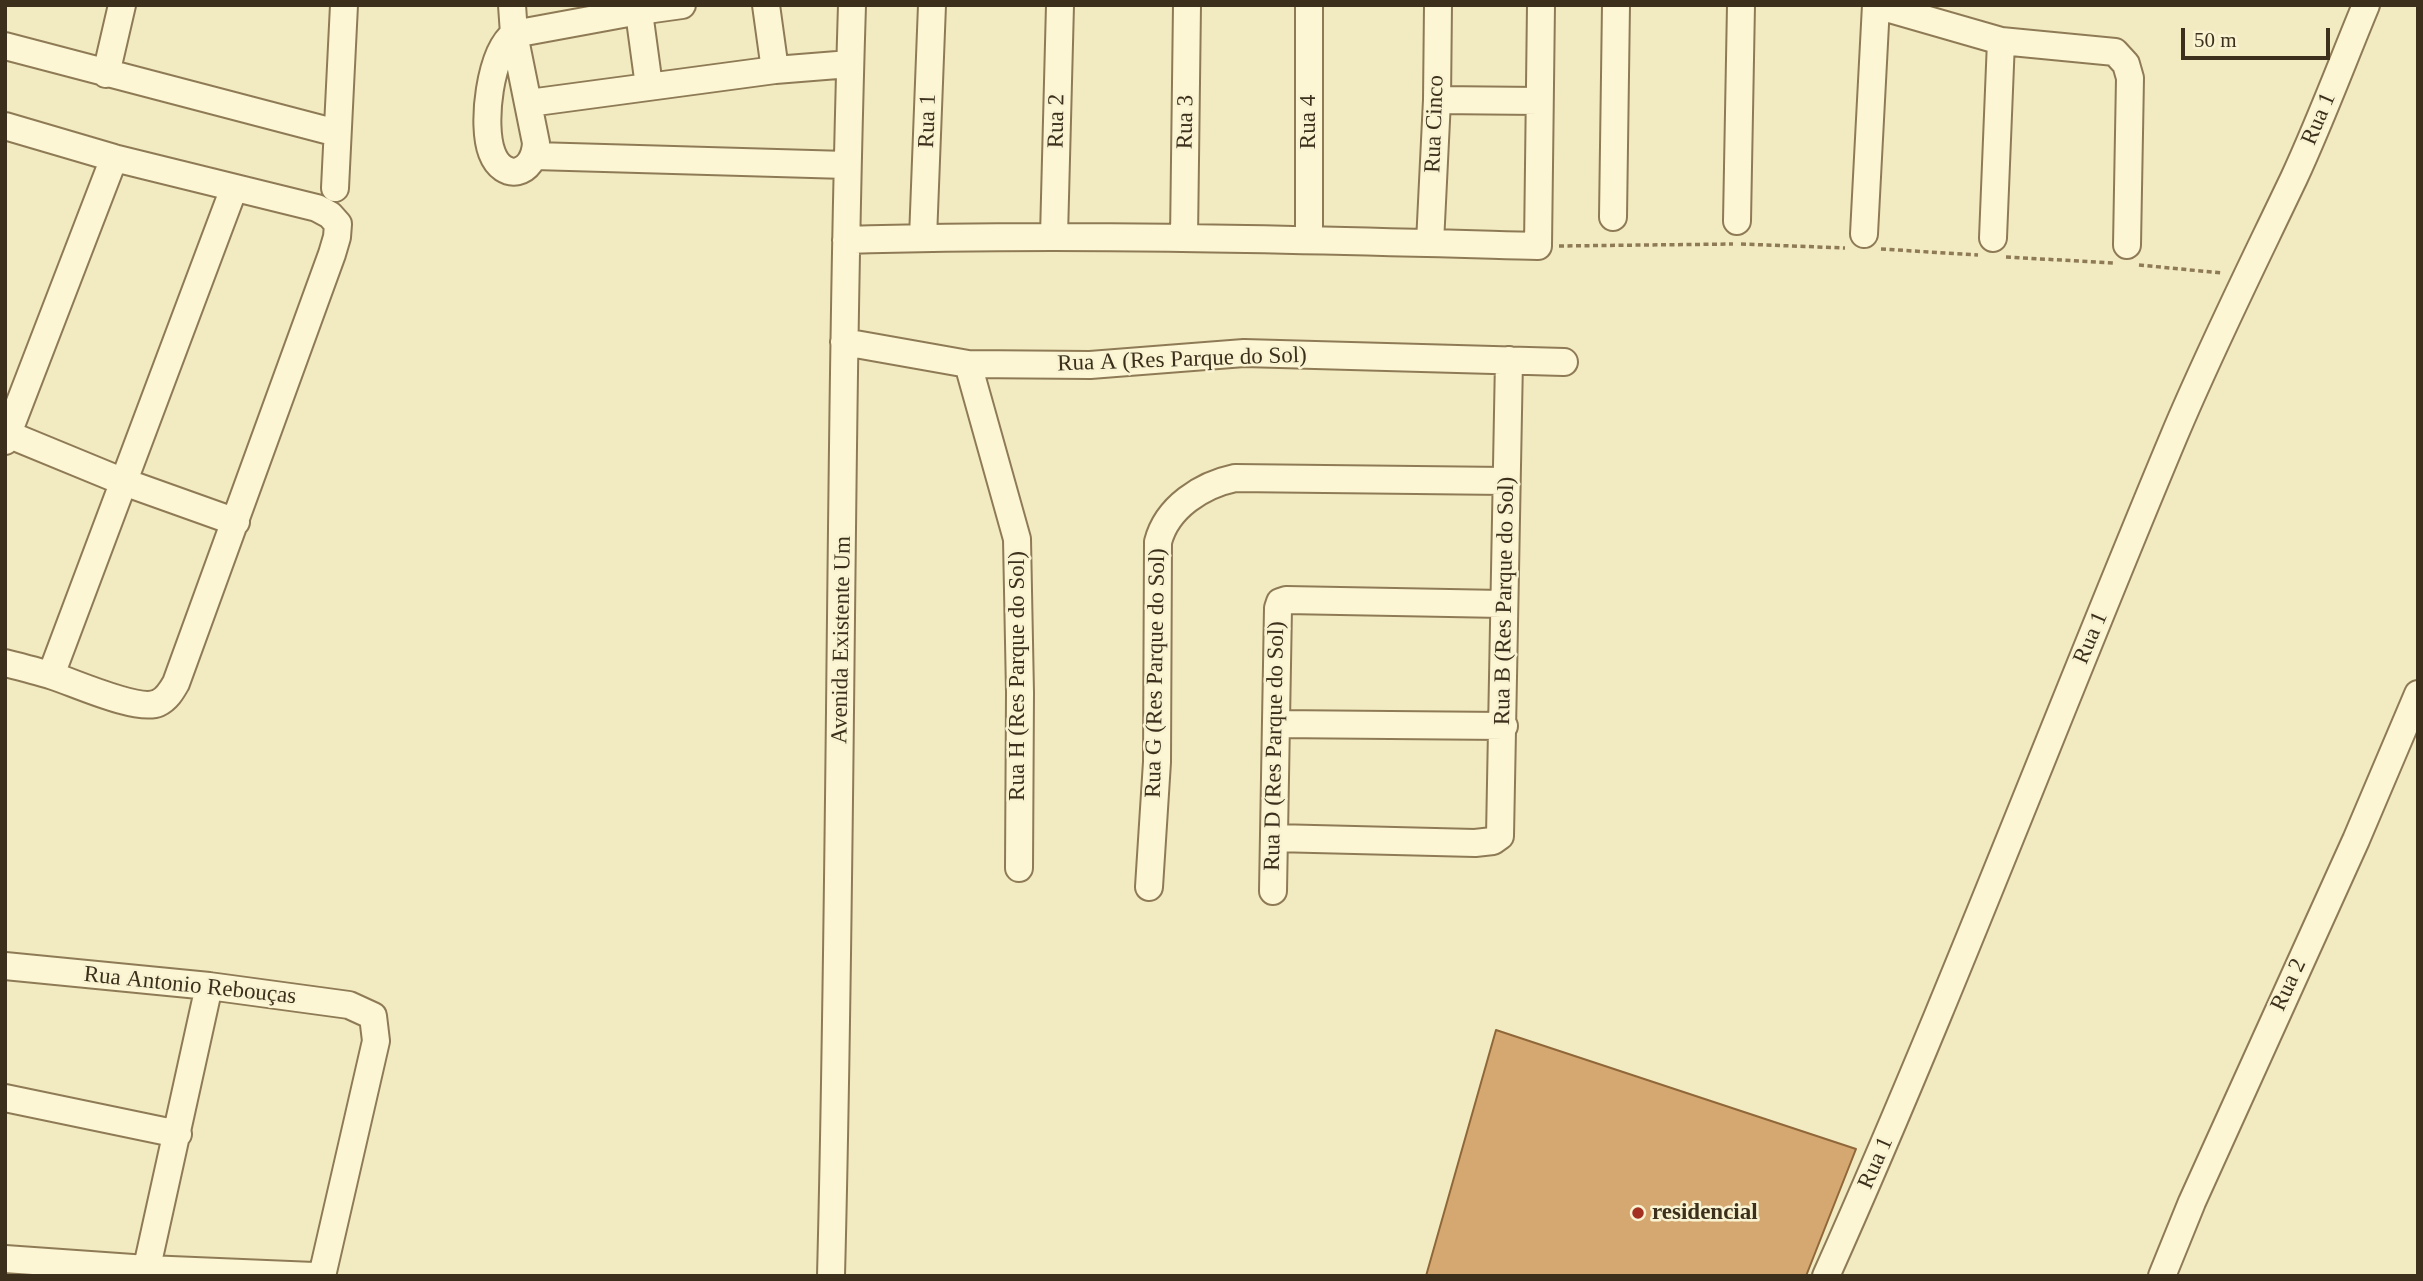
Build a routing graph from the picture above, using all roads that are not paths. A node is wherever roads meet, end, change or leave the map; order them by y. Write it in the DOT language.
graph roads {
  1 [pos="122,5"];
  2 [pos="344,5"];
  3 [pos="512,5"];
  4 [pos="682,5"];
  5 [pos="766,5"];
  6 [pos="852,5"];
  7 [pos="932,5"];
  8 [pos="1060,5"];
  9 [pos="1187,5"];
  10 [pos="1309,5"];
  11 [pos="1438,5"];
  12 [pos="1541,5"];
  13 [pos="1616,5"];
  14 [pos="1741,5"];
  15 [pos="2366,5"];
  16 [pos="638,8"];
  17 [pos="514,34"];
  18 [pos="2001,41"];
  19 [pos="5,46"];
  20 [pos="850,64"];
  21 [pos="775,70"];
  22 [pos="106,74"];
  23 [pos="649,86"];
  24 [pos="1437,100"];
  25 [pos="1539,101"];
  26 [pos="529,103"];
  27 [pos="5,126"];
  28 [pos="337,133"];
  29 [pos="535,156"];
  30 [pos="114,158"];
  31 [pos="846,165"];
  32 [pos="234,188"];
  33 [pos="335,188"];
  34 [pos="1613,217"];
  35 [pos="1737,221"];
  36 [pos="1054,236"];
  37 [pos="923,238"];
  38 [pos="1184,238"];
  39 [pos="1309,239"];
  40 [pos="846,240"];
  41 [pos="1430,243"];
  42 [pos="1861,244"];
  43 [pos="1993,250"];
  44 [pos="2124,257"];
  45 [pos="844,342"];
  46 [pos="1509,360"];
  47 [pos="1564,362"];
  48 [pos="968,364"];
  49 [pos="6,436"];
  50 [pos="1506,481"];
  51 [pos="124,482"];
  52 [pos="236,522"];
  53 [pos="1503,604"];
  54 [pos="5,663"];
  55 [pos="51,676"];
  56 [pos="2418,694"];
  57 [pos="1276,724"];
  58 [pos="1504,726"];
  59 [pos="1274,838"];
  60 [pos="1019,868"];
  61 [pos="1149,887"];
  62 [pos="1273,891"];
  63 [pos="5,966"];
  64 [pos="209,986"];
  65 [pos="5,1098"];
  66 [pos="178,1134"];
  67 [pos="5,1259"];
  68 [pos="146,1272"];
  69 [pos="314,1276"];
  70 [pos="323,1276"];
  71 [pos="831,1276"];
  72 [pos="1826,1276"];
  73 [pos="2162,1276"];
  1 -- 22 [label="street"];
  2 -- 28 [label="street"];
  3 -- 17 [label="street"];
  4 -- 16 [label="street"];
  5 -- 21 [label="street"];
  6 -- 20 [label="street, Avenida Existente Um"];
  7 -- 37 [label="street, Rua 1"];
  8 -- 36 [label="street, Rua 2"];
  9 -- 38 [label="street, Rua 3"];
  10 -- 39 [label="street, Rua 4"];
  11 -- 24 [label="street, Rua Cinco"];
  12 -- 25 [label="street"];
  13 -- 34 [label="street"];
  14 -- 35 [label="street"];
  15 -- 72 [label="street, Rua 1"];
  16 -- 17 [label="street"];
  16 -- 23 [label="street"];
  17 -- 26 [label="street"];
  17 -- 29 [label="street"];
  18 -- 42 [label="street"];
  18 -- 43 [label="street"];
  18 -- 44 [label="street"];
  19 -- 22 [label="street"];
  20 -- 21 [label="street"];
  20 -- 31 [label="street, Avenida Existente Um"];
  21 -- 23 [label="street"];
  22 -- 28 [label="street"];
  23 -- 26 [label="street"];
  24 -- 25 [label="street"];
  24 -- 41 [label="street, Rua Cinco"];
  25 -- 41 [label="street"];
  26 -- 29 [label="street"];
  27 -- 30 [label="street"];
  28 -- 33 [label="street"];
  29 -- 31 [label="street"];
  30 -- 32 [label="street"];
  30 -- 49 [label="street"];
  31 -- 40 [label="street, Avenida Existente Um"];
  32 -- 51 [label="street"];
  32 -- 52 [label="street"];
  36 -- 37 [label="street"];
  36 -- 38 [label="street"];
  37 -- 40 [label="street"];
  38 -- 39 [label="street"];
  39 -- 41 [label="street"];
  40 -- 45 [label="street, Avenida Existente Um"];
  45 -- 48 [label="street, Rua A (Res Parque do Sol)"];
  45 -- 71 [label="street, Avenida Existente Um"];
  46 -- 47 [label="street, Rua A (Res Parque do Sol)"];
  46 -- 48 [label="street, Rua A (Res Parque do Sol)"];
  46 -- 50 [label="street, Rua B (Res Parque do Sol)"];
  48 -- 60 [label="street, Rua H (Res Parque do Sol)"];
  49 -- 51 [label="street"];
  50 -- 53 [label="street, Rua B (Res Parque do Sol)"];
  50 -- 61 [label="street, Rua G (Res Parque do Sol)"];
  51 -- 52 [label="street"];
  51 -- 55 [label="street"];
  52 -- 55 [label="street"];
  53 -- 57 [label="street, Rua D (Res Parque do Sol)"];
  53 -- 58 [label="street, Rua B (Res Parque do Sol)"];
  54 -- 55 [label="street"];
  56 -- 73 [label="street, Rua 2"];
  57 -- 58 [label="street"];
  57 -- 59 [label="street, Rua D (Res Parque do Sol)"];
  58 -- 59 [label="street, Rua B (Res Parque do Sol)"];
  59 -- 62 [label="street, Rua D (Res Parque do Sol)"];
  63 -- 64 [label="street, Rua Antonio Rebouças"];
  64 -- 66 [label="street"];
  64 -- 70 [label="street, Rua Antonio Rebouças"];
  65 -- 66 [label="street"];
  66 -- 68 [label="street"];
  67 -- 68 [label="street"];
  68 -- 69 [label="street"];
}
